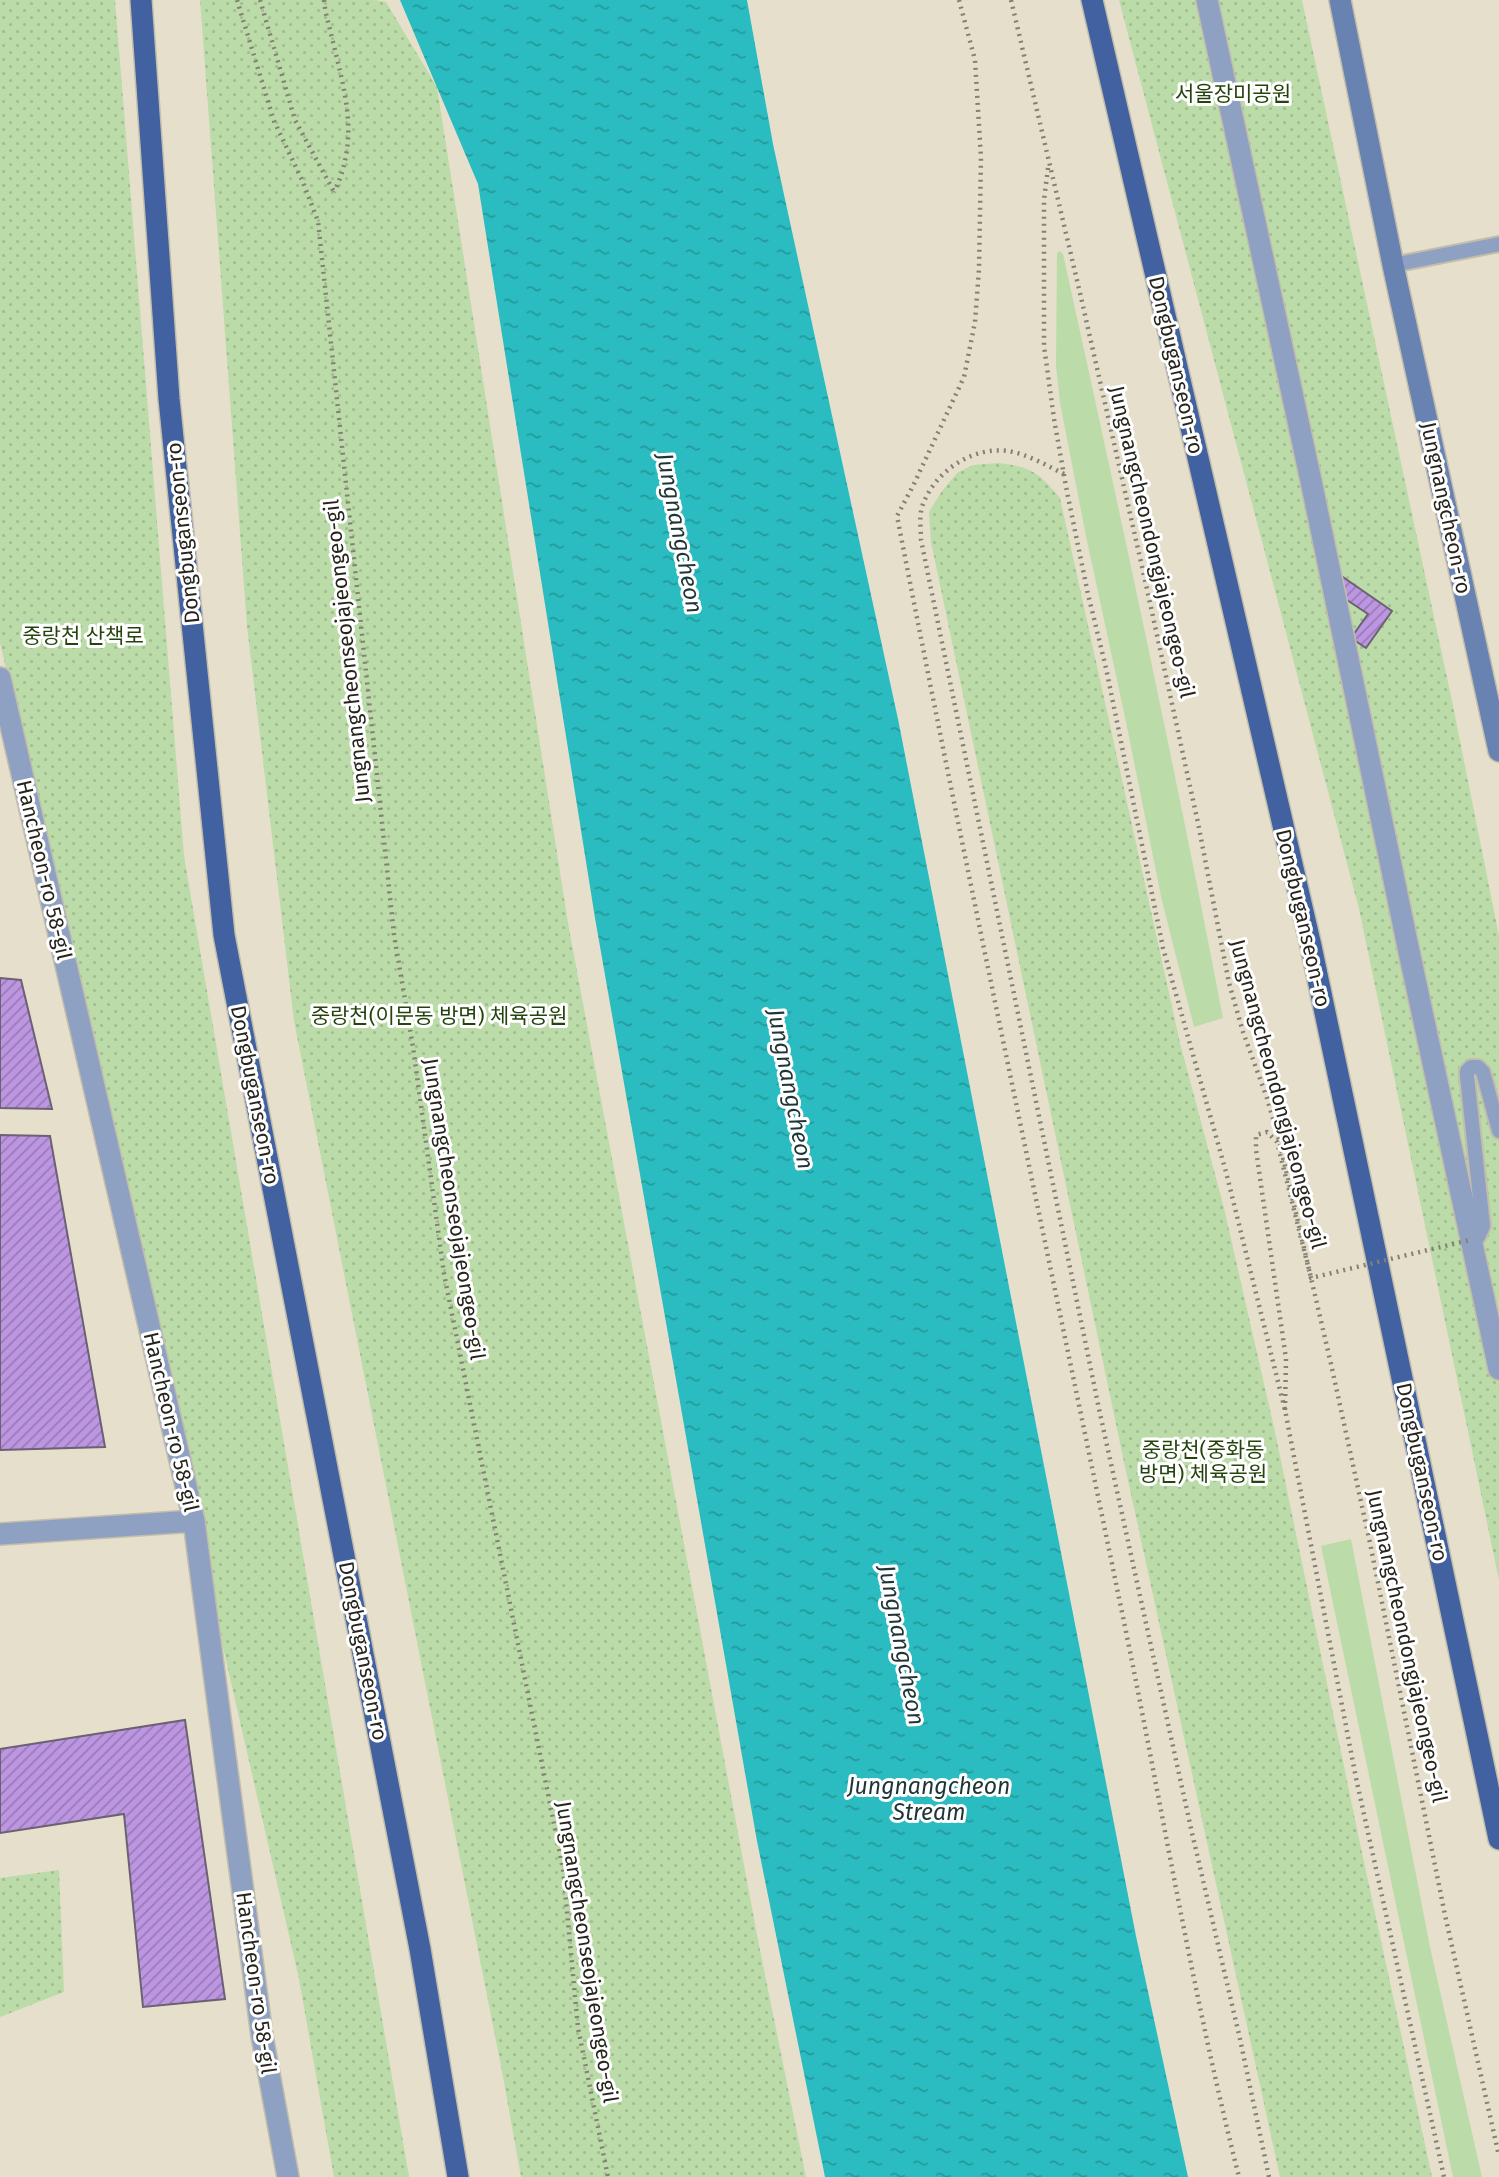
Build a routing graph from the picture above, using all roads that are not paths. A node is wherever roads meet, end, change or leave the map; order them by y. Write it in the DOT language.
graph roads {
  1 [pos="141,0"];
  2 [pos="1092,0"];
  3 [pos="1207,0"];
  4 [pos="1340,0"];
  5 [pos="1499,244"];
  6 [pos="1393,265"];
  7 [pos="0,678"];
  8 [pos="1499,751"];
  9 [pos="1499,1131"];
  10 [pos="1471,1240"];
  11 [pos="1499,1369"];
  12 [pos="194,1521"];
  13 [pos="0,1534"];
  14 [pos="1499,1839"];
  15 [pos="288,2177"];
  16 [pos="458,2177"];
  1 -- 16 [label="highway, Dongbuganseon-ro"];
  2 -- 14 [label="highway, Dongbuganseon-ro"];
  3 -- 10 [label="street"];
  4 -- 6 [label="main road, Jungnangcheon-ro"];
  5 -- 6 [label="lane"];
  6 -- 8 [label="main road, Jungnangcheon-ro"];
  7 -- 12 [label="street, Hancheon-ro 58-gil"];
  9 -- 10 [label="lane"];
  10 -- 11 [label="street"];
  12 -- 13 [label="street"];
  12 -- 15 [label="street, Hancheon-ro 58-gil"];
}
